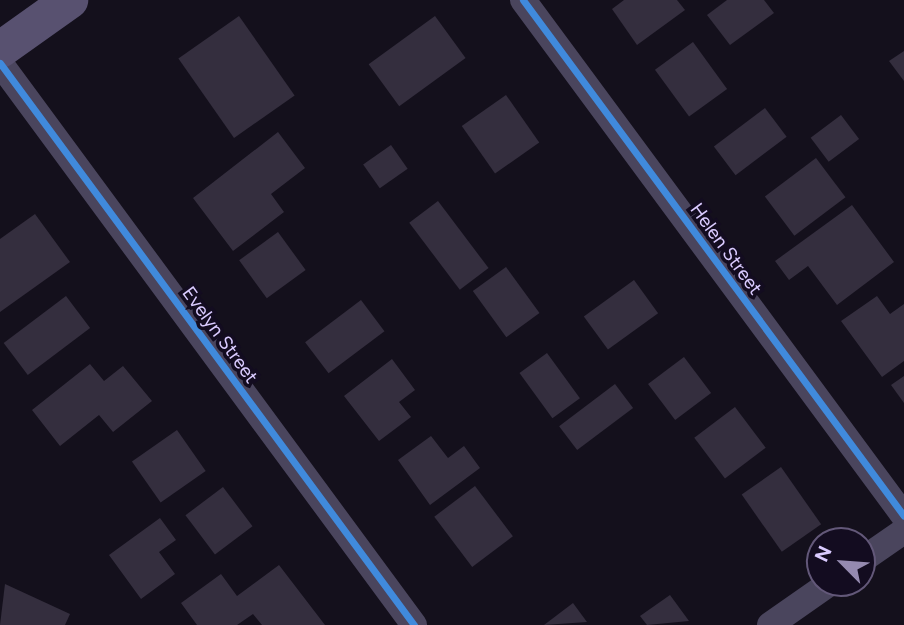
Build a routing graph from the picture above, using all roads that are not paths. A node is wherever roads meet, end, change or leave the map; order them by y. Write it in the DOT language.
graph roads {
  1 [pos="69,0"];
  2 [pos="523,0"];
  3 [pos="0,49"];
  4 [pos="0,64"];
  5 [pos="904,516"];
  6 [pos="904,531"];
  7 [pos="876,551"];
  8 [pos="810,597"];
  9 [pos="414,625"];
  10 [pos="770,625"];
  1 -- 3 [label="main road"];
  2 -- 5 [label="street, Helen Street"];
  4 -- 9 [label="street, Evelyn Street"];
  6 -- 7 [label="street"];
  8 -- 10 [label="street"];
}
